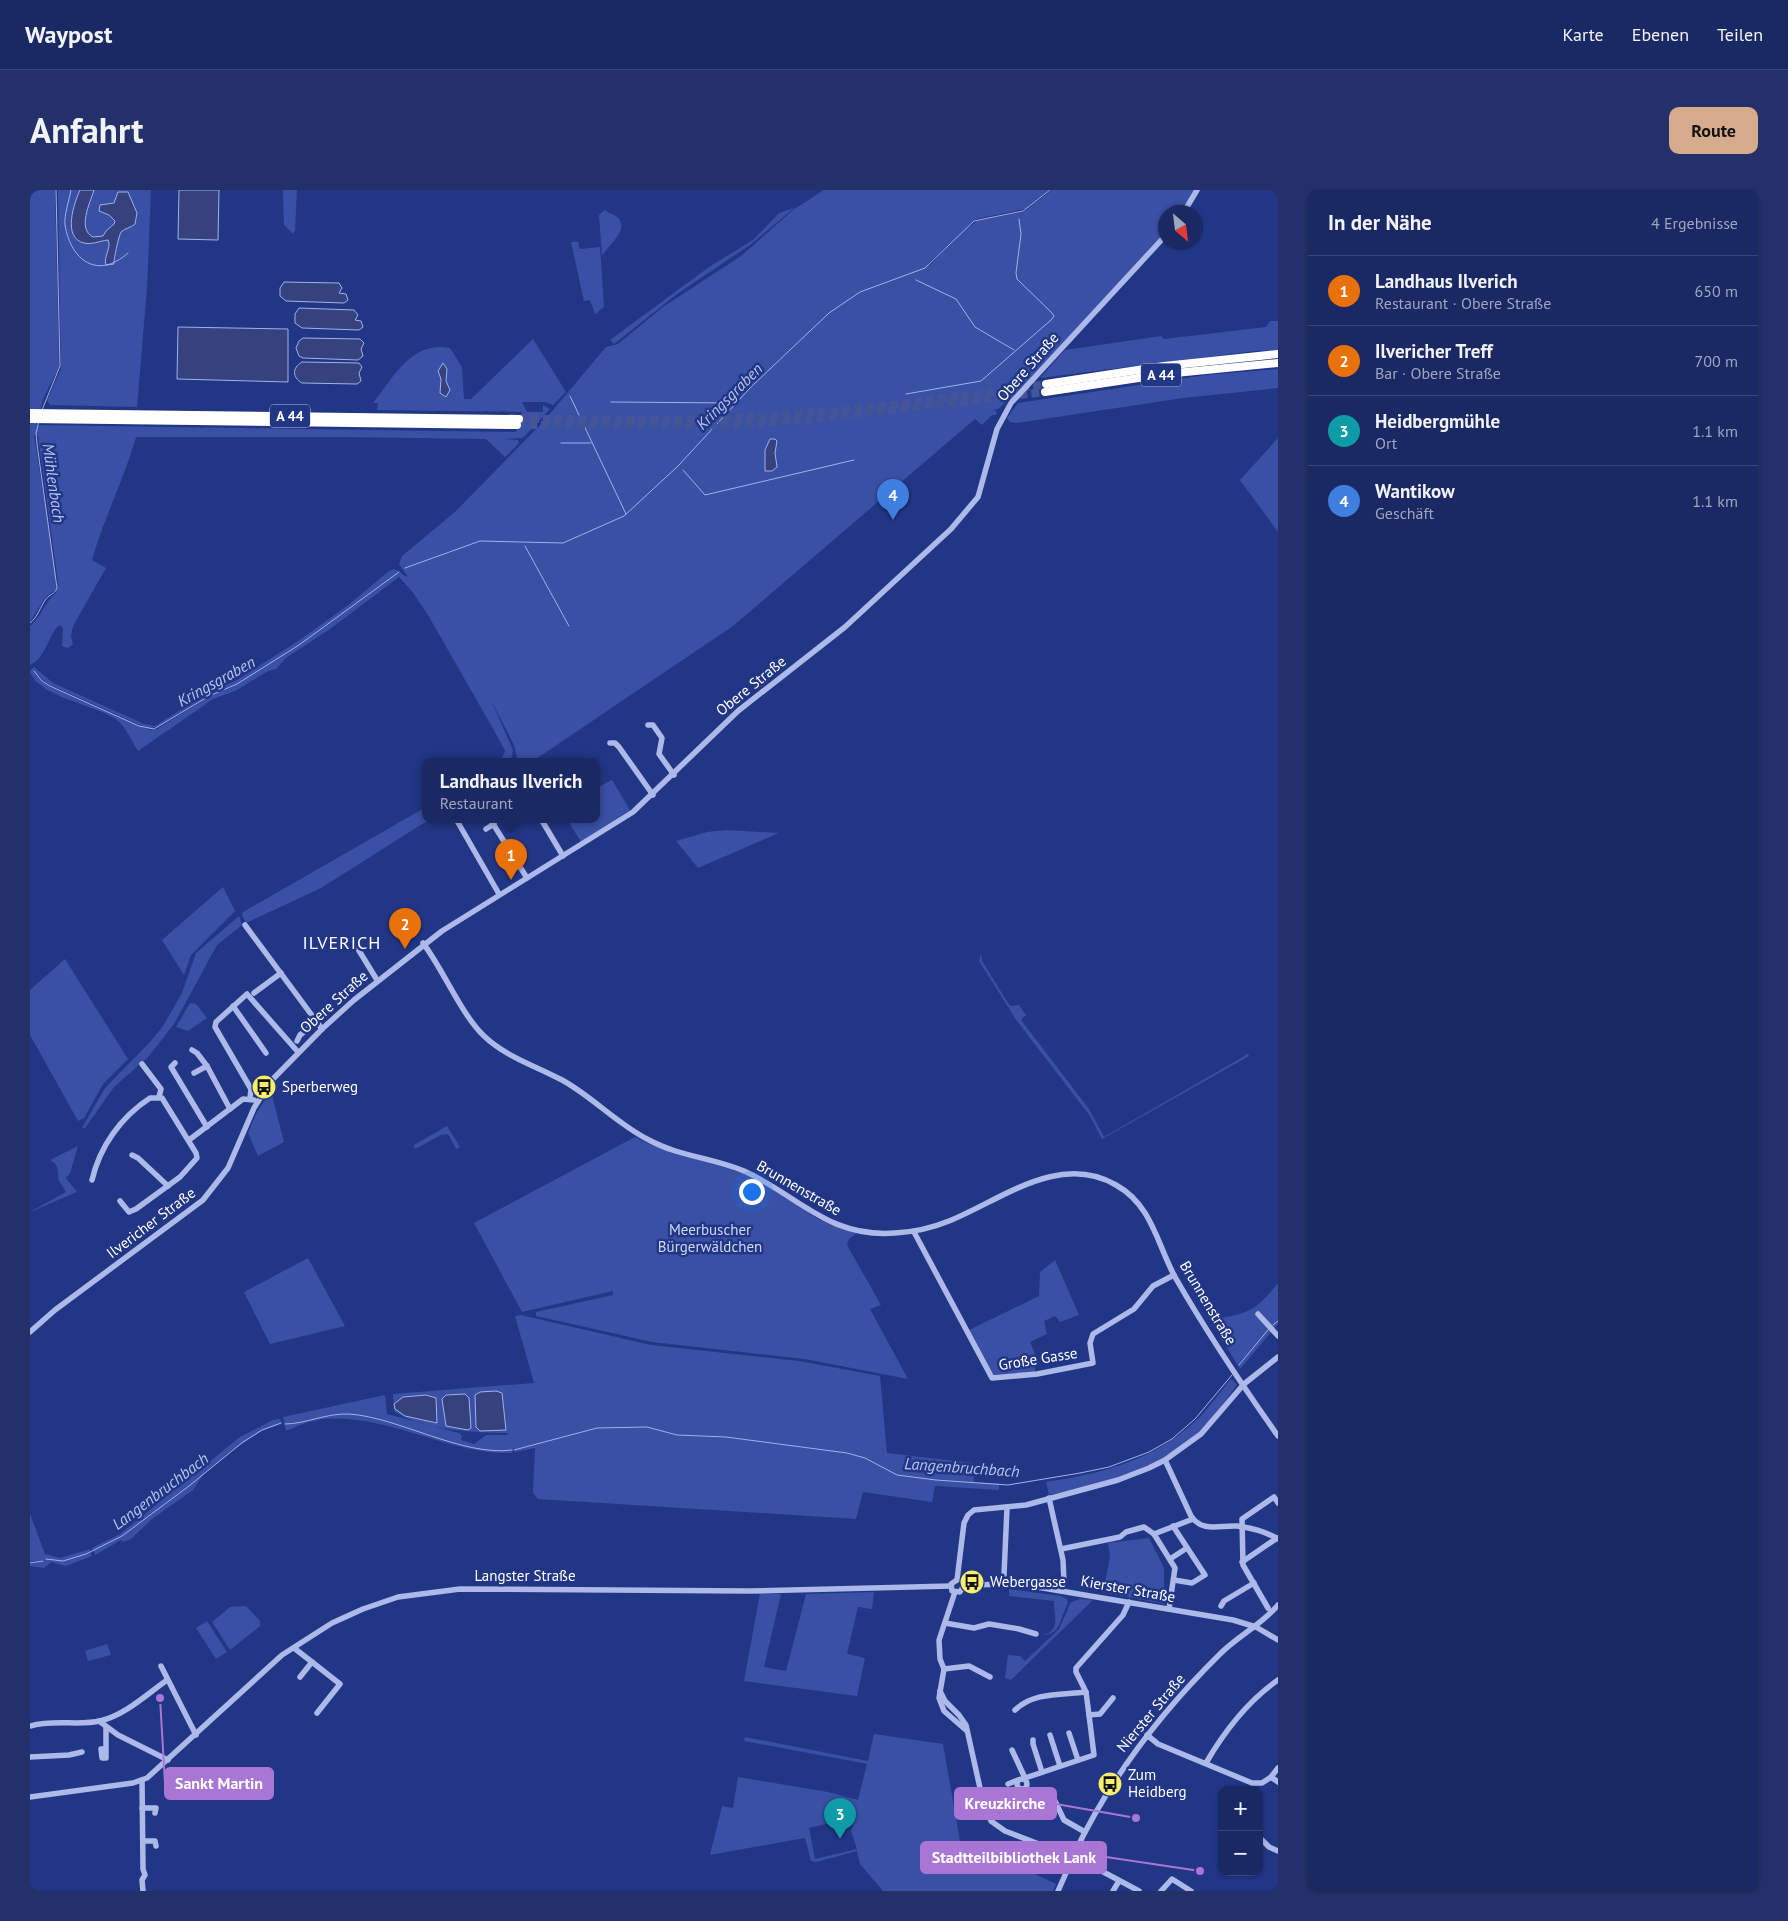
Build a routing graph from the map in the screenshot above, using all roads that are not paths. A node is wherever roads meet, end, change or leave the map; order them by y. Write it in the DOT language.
graph roads {
  1 [pos="1197,190"];
  2 [pos="1188,205"];
  3 [pos="1158,244"];
  4 [pos="1278,354"];
  5 [pos="1278,363"];
  6 [pos="30,413"];
  7 [pos="60,416"];
  8 [pos="30,419"];
  9 [pos="518,422"];
  10 [pos="648,725"];
  11 [pos="610,744"];
  12 [pos="674,774"];
  13 [pos="653,795"];
  14 [pos="458,823"];
  15 [pos="491,823"];
  16 [pos="493,823"];
  17 [pos="542,823"];
  18 [pos="486,829"];
  19 [pos="563,856"];
  20 [pos="527,878"];
  21 [pos="499,894"];
  22 [pos="245,924"];
  23 [pos="423,944"];
  24 [pos="358,949"];
  25 [pos="281,973"];
  26 [pos="377,980"];
  27 [pos="254,993"];
  28 [pos="233,1006"];
  29 [pos="316,1022"];
  30 [pos="322,1028"];
  31 [pos="297,1041"];
  32 [pos="192,1050"];
  33 [pos="298,1052"];
  34 [pos="266,1053"];
  35 [pos="175,1063"];
  36 [pos="142,1064"];
  37 [pos="207,1066"];
  38 [pos="194,1073"];
  39 [pos="272,1081"];
  40 [pos="159,1097"];
  41 [pos="250,1098"];
  42 [pos="258,1102"];
  43 [pos="230,1109"];
  44 [pos="208,1127"];
  45 [pos="189,1140"];
  46 [pos="132,1156"];
  47 [pos="92,1180"];
  48 [pos="168,1186"];
  49 [pos="120,1201"];
  50 [pos="914,1232"];
  51 [pos="1174,1275"];
  52 [pos="1258,1314"];
  53 [pos="30,1332"];
  54 [pos="1276,1333"];
  55 [pos="1278,1357"];
  56 [pos="1244,1384"];
  57 [pos="1278,1436"];
  58 [pos="1165,1460"];
  59 [pos="1049,1498"];
  60 [pos="1277,1499"];
  61 [pos="1007,1508"];
  62 [pos="1192,1518"];
  63 [pos="1173,1526"];
  64 [pos="1242,1527"];
  65 [pos="1154,1534"];
  66 [pos="1277,1539"];
  67 [pos="1187,1548"];
  68 [pos="1061,1549"];
  69 [pos="1170,1559"];
  70 [pos="1242,1562"];
  71 [pos="1004,1575"];
  72 [pos="957,1580"];
  73 [pos="1174,1580"];
  74 [pos="1064,1582"];
  75 [pos="1254,1583"];
  76 [pos="951,1586"];
  77 [pos="964,1586"];
  78 [pos="954,1592"];
  79 [pos="1129,1602"];
  80 [pos="1278,1605"];
  81 [pos="1221,1606"];
  82 [pos="1268,1608"];
  83 [pos="1169,1609"];
  84 [pos="945,1623"];
  85 [pos="1256,1627"];
  86 [pos="1036,1634"];
  87 [pos="1278,1640"];
  88 [pos="294,1648"];
  89 [pos="312,1662"];
  90 [pos="161,1666"];
  91 [pos="944,1669"];
  92 [pos="300,1677"];
  93 [pos="990,1678"];
  94 [pos="166,1680"];
  95 [pos="1278,1680"];
  96 [pos="1086,1692"];
  97 [pos="1113,1698"];
  98 [pos="1015,1710"];
  99 [pos="317,1713"];
  100 [pos="1089,1715"];
  101 [pos="99,1721"];
  102 [pos="30,1726"];
  103 [pos="106,1728"];
  104 [pos="1069,1733"];
  105 [pos="196,1735"];
  106 [pos="1050,1735"];
  107 [pos="1147,1735"];
  108 [pos="1033,1740"];
  109 [pos="106,1749"];
  110 [pos="1012,1750"];
  111 [pos="82,1752"];
  112 [pos="30,1756"];
  113 [pos="168,1760"];
  114 [pos="1078,1760"];
  115 [pos="1206,1763"];
  116 [pos="1060,1766"];
  117 [pos="1278,1768"];
  118 [pos="1042,1772"];
  119 [pos="1271,1778"];
  120 [pos="1022,1779"];
  121 [pos="142,1780"];
  122 [pos="1278,1782"];
  123 [pos="1008,1784"];
  124 [pos="30,1797"];
  125 [pos="1054,1799"];
  126 [pos="142,1808"];
  127 [pos="156,1813"];
  128 [pos="1085,1832"];
  129 [pos="143,1841"];
  130 [pos="1263,1841"];
  131 [pos="156,1846"];
  132 [pos="1278,1851"];
  133 [pos="1075,1852"];
  134 [pos="1067,1855"];
  135 [pos="1079,1859"];
  136 [pos="1070,1864"];
  137 [pos="1119,1881"];
  138 [pos="143,1891"];
  139 [pos="1058,1891"];
  140 [pos="1113,1891"];
  141 [pos="1139,1891"];
  142 [pos="1161,1891"];
  143 [pos="1192,1891"];
  1 -- 2 [label="street"];
  3 -- 12 [label="street, Obere Straße"];
  4 -- 5 [label="highway, A 44"];
  6 -- 7 [label="highway, A 44"];
  7 -- 8 [label="highway, A 44"];
  7 -- 9 [label="highway, A 44"];
  10 -- 12 [label="street"];
  11 -- 13 [label="street"];
  12 -- 13 [label="street, Obere Straße"];
  13 -- 19 [label="street, Obere Straße"];
  14 -- 21 [label="street"];
  15 -- 18 [label="street"];
  16 -- 20 [label="street"];
  17 -- 19 [label="street"];
  19 -- 20 [label="street, Obere Straße"];
  20 -- 21 [label="street, Obere Straße"];
  21 -- 23 [label="street, Obere Straße"];
  22 -- 25 [label="street"];
  23 -- 26 [label="street, Obere Straße"];
  23 -- 50 [label="street, Brunnenstraße"];
  24 -- 26 [label="street"];
  25 -- 27 [label="street"];
  25 -- 29 [label="street"];
  26 -- 30 [label="street, Obere Straße"];
  28 -- 33 [label="street"];
  28 -- 34 [label="street"];
  28 -- 41 [label="street"];
  29 -- 30 [label="street"];
  29 -- 31 [label="street"];
  30 -- 33 [label="street, Obere Straße"];
  32 -- 37 [label="street"];
  33 -- 39 [label="street, Obere Straße"];
  35 -- 44 [label="street"];
  36 -- 40 [label="street"];
  37 -- 38 [label="street"];
  37 -- 43 [label="street"];
  39 -- 42 [label="street, Ilvericher Straße"];
  40 -- 45 [label="street"];
  40 -- 47 [label="street"];
  41 -- 42 [label="street"];
  41 -- 43 [label="street"];
  42 -- 53 [label="street, Ilvericher Straße"];
  43 -- 44 [label="street"];
  44 -- 45 [label="street"];
  45 -- 48 [label="street"];
  46 -- 48 [label="street"];
  48 -- 49 [label="street"];
  50 -- 51 [label="street, Brunnenstraße"];
  50 -- 51 [label="street, Große Gasse"];
  51 -- 56 [label="street, Brunnenstraße"];
  52 -- 54 [label="street"];
  55 -- 56 [label="street"];
  56 -- 57 [label="street, Brunnenstraße"];
  56 -- 58 [label="street"];
  58 -- 59 [label="street"];
  58 -- 62 [label="street"];
  59 -- 61 [label="street"];
  59 -- 68 [label="street"];
  60 -- 64 [label="street"];
  61 -- 71 [label="street"];
  61 -- 72 [label="street"];
  62 -- 63 [label="street"];
  62 -- 64 [label="street"];
  63 -- 65 [label="street"];
  63 -- 67 [label="street"];
  64 -- 66 [label="street"];
  64 -- 70 [label="street"];
  65 -- 68 [label="street"];
  65 -- 69 [label="street"];
  66 -- 70 [label="street"];
  67 -- 69 [label="street"];
  67 -- 73 [label="street"];
  68 -- 74 [label="street"];
  69 -- 73 [label="street"];
  70 -- 75 [label="street"];
  72 -- 76 [label="street"];
  72 -- 77 [label="street"];
  73 -- 83 [label="street"];
  75 -- 81 [label="street"];
  75 -- 82 [label="street"];
  76 -- 78 [label="street"];
  76 -- 88 [label="street, Langster Straße"];
  77 -- 78 [label="street, Kierster Straße"];
  77 -- 79 [label="street, Kierster Straße"];
  78 -- 84 [label="street"];
  79 -- 83 [label="street, Kierster Straße"];
  79 -- 96 [label="street"];
  80 -- 85 [label="street, Nierster Straße"];
  83 -- 85 [label="street, Kierster Straße"];
  84 -- 86 [label="street"];
  84 -- 91 [label="street"];
  85 -- 87 [label="street, Kierster Straße"];
  85 -- 107 [label="street, Nierster Straße"];
  88 -- 89 [label="street"];
  88 -- 105 [label="street, Langster Straße"];
  89 -- 92 [label="street"];
  89 -- 99 [label="street"];
  90 -- 94 [label="street"];
  91 -- 93 [label="street"];
  91 -- 134 [label="street"];
  94 -- 101 [label="street"];
  94 -- 105 [label="street"];
  95 -- 115 [label="street"];
  96 -- 98 [label="street"];
  96 -- 100 [label="street"];
  97 -- 100 [label="street"];
  100 -- 114 [label="street"];
  101 -- 102 [label="street"];
  101 -- 103 [label="street"];
  103 -- 109 [label="street"];
  103 -- 113 [label="street"];
  104 -- 114 [label="street"];
  105 -- 113 [label="street, Langster Straße"];
  106 -- 116 [label="street"];
  107 -- 115 [label="street"];
  107 -- 128 [label="street, Nierster Straße"];
  108 -- 118 [label="street"];
  110 -- 120 [label="street"];
  111 -- 112 [label="street"];
  113 -- 121 [label="street, Langster Straße"];
  114 -- 116 [label="street"];
  115 -- 119 [label="street"];
  116 -- 118 [label="street"];
  117 -- 119 [label="street"];
  118 -- 120 [label="street"];
  119 -- 122 [label="street"];
  120 -- 123 [label="street"];
  121 -- 124 [label="street, Langster Straße"];
  121 -- 126 [label="street"];
  125 -- 128 [label="street"];
  126 -- 127 [label="street"];
  126 -- 129 [label="street"];
  128 -- 133 [label="street, Nierster Straße"];
  129 -- 131 [label="street"];
  129 -- 138 [label="street"];
  130 -- 132 [label="street"];
  133 -- 134 [label="street"];
  133 -- 135 [label="street"];
  134 -- 136 [label="street"];
  135 -- 136 [label="street"];
  135 -- 137 [label="street"];
  136 -- 139 [label="street"];
  137 -- 140 [label="street"];
  137 -- 141 [label="street"];
  142 -- 143 [label="street"];
}
